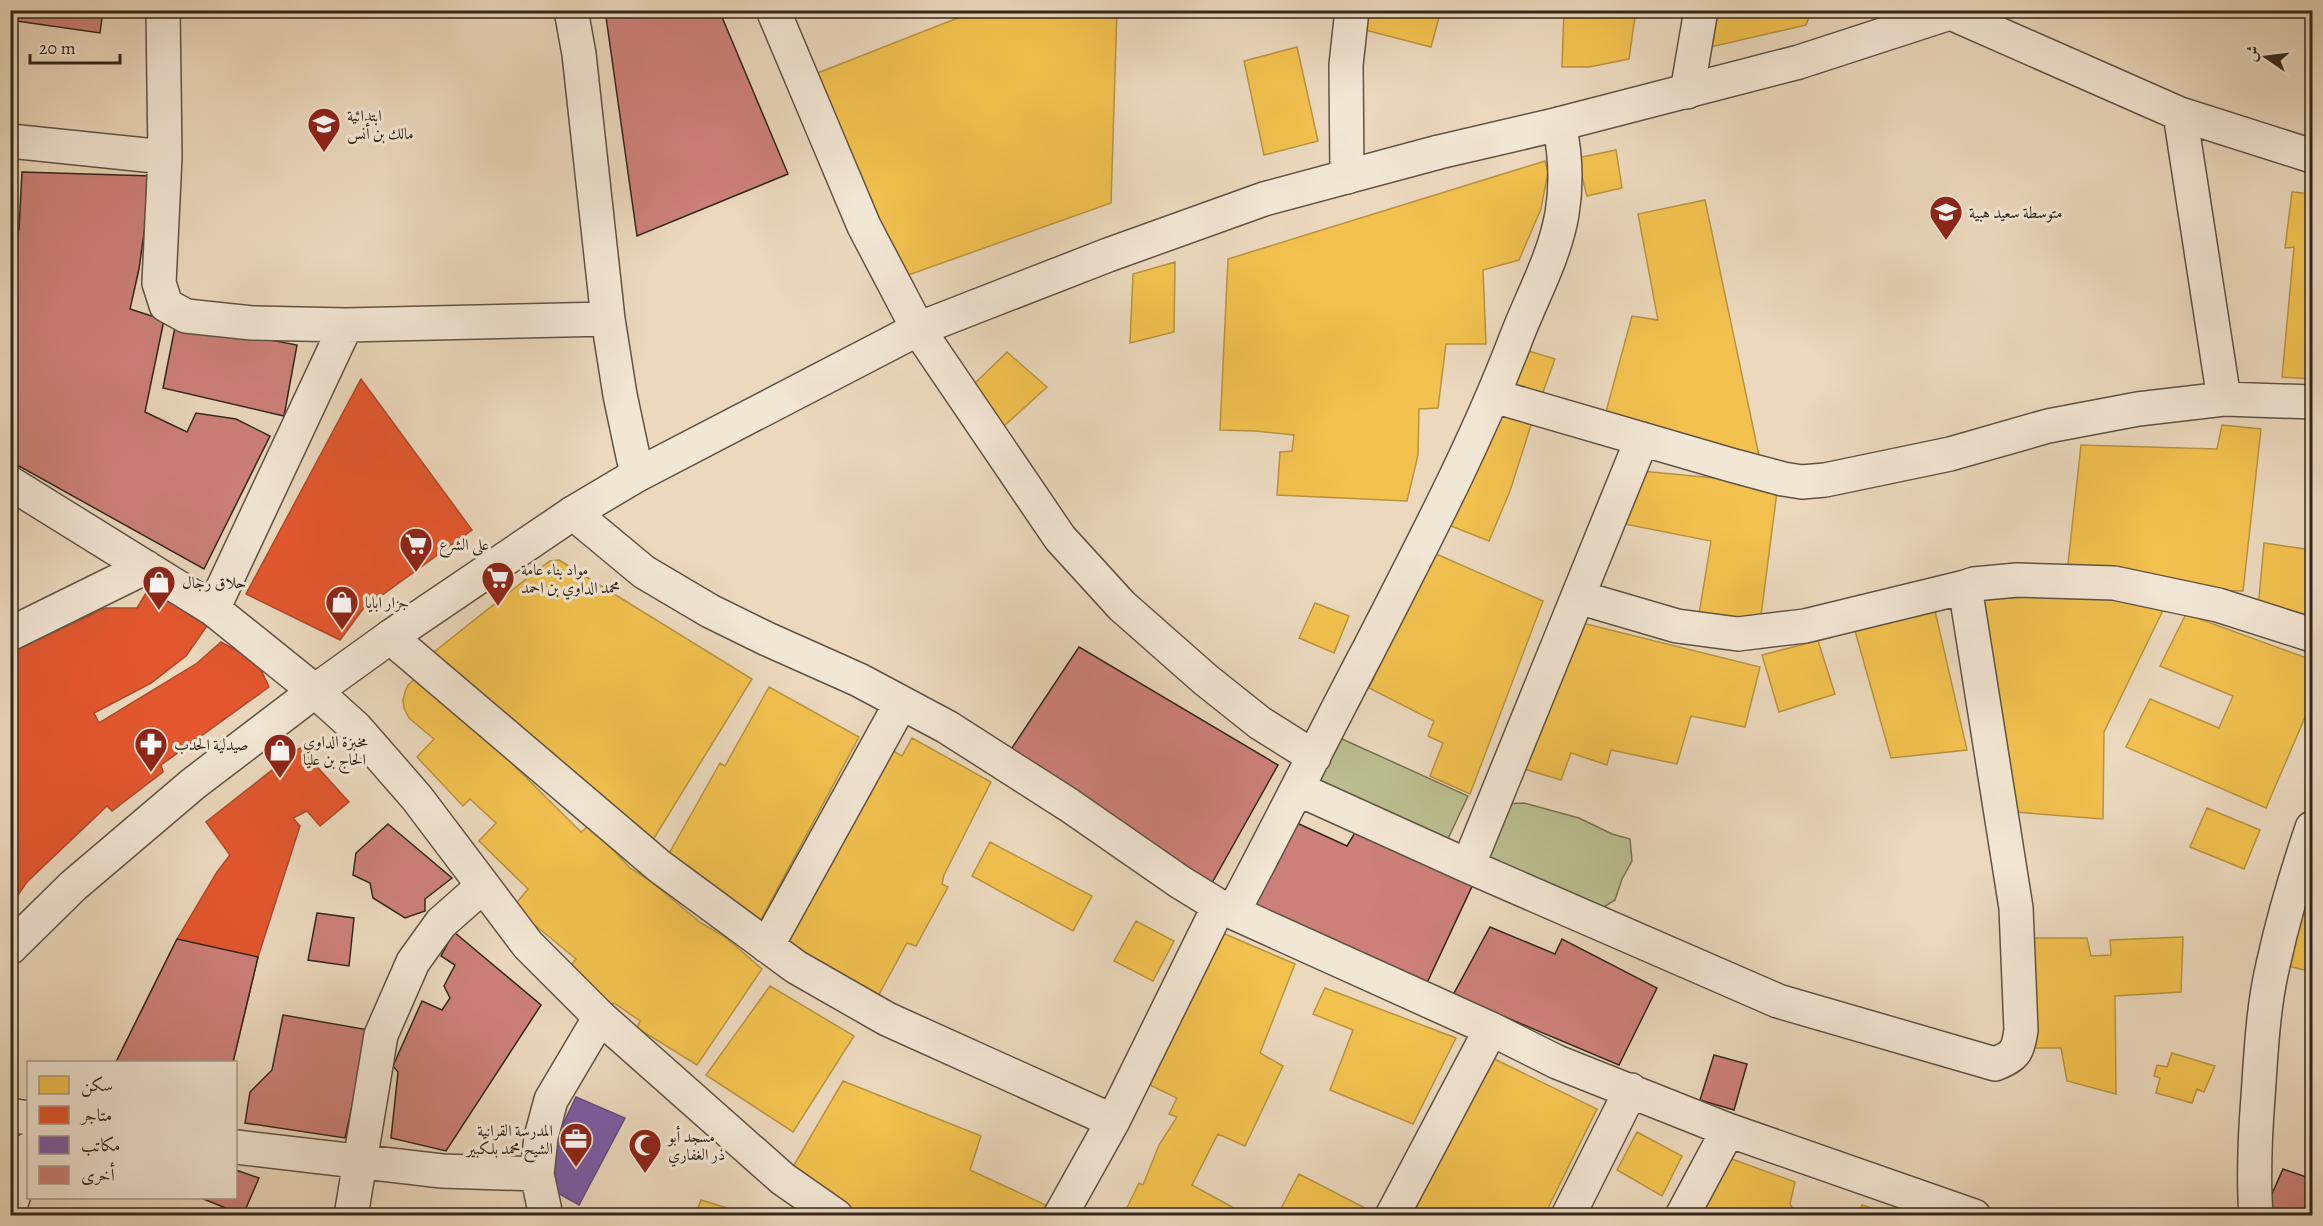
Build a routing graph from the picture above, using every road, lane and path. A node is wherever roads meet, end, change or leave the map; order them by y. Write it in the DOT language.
graph roads {
  1 [pos="163,10"];
  2 [pos="571,10"];
  3 [pos="773,10"];
  4 [pos="1352,10"];
  5 [pos="1701,10"];
  6 [pos="1951,12"];
  7 [pos="1687,92"];
  8 [pos="2180,114"];
  9 [pos="1559,124"];
  10 [pos="10,141"];
  11 [pos="2313,156"];
  12 [pos="165,157"];
  13 [pos="1347,177"];
  14 [pos="608,319"];
  15 [pos="346,325"];
  16 [pos="918,329"];
  17 [pos="1494,396"];
  18 [pos="2224,399"];
  19 [pos="2313,402"];
  20 [pos="1642,439"];
  21 [pos="637,475"];
  22 [pos="10,483"];
  23 [pos="573,513"];
  24 [pos="146,567"];
  25 [pos="1965,588"];
  26 [pos="1578,597"];
  27 [pos="213,609"];
  28 [pos="10,634"];
  29 [pos="2313,635"];
  30 [pos="390,637"];
  31 [pos="315,692"];
  32 [pos="901,703"];
  33 [pos="1314,757"];
  34 [pos="1298,789"];
  35 [pos="2313,828"];
  36 [pos="1468,866"];
  37 [pos="483,886"];
  38 [pos="1226,909"];
  39 [pos="767,946"];
  40 [pos="11,947"];
  41 [pos="600,1017"];
  42 [pos="1491,1029"];
  43 [pos="1631,1090"];
  44 [pos="10,1115"];
  45 [pos="27,1118"];
  46 [pos="1113,1121"];
  47 [pos="1728,1130"];
  48 [pos="237,1146"];
  49 [pos="27,1153"];
  50 [pos="358,1162"];
  51 [pos="537,1174"];
  52 [pos="10,1207"];
  53 [pos="1957,1213"];
  54 [pos="351,1215"];
  55 [pos="546,1215"];
  56 [pos="836,1215"];
  57 [pos="1060,1215"];
  58 [pos="1392,1215"];
  59 [pos="1568,1215"];
  60 [pos="1682,1215"];
  61 [pos="2256,1215"];
  1 -- 12 [label="street"];
  2 -- 14 [label="street"];
  3 -- 16 [label="street"];
  4 -- 13 [label="street"];
  5 -- 7 [label="street"];
  6 -- 7 [label="street"];
  6 -- 8 [label="street"];
  7 -- 9 [label="street"];
  8 -- 11 [label="street"];
  8 -- 18 [label="street"];
  9 -- 13 [label="street"];
  9 -- 17 [label="street"];
  10 -- 12 [label="street"];
  12 -- 15 [label="street"];
  13 -- 16 [label="street"];
  14 -- 15 [label="street"];
  14 -- 21 [label="street"];
  15 -- 27 [label="street"];
  16 -- 21 [label="street"];
  16 -- 33 [label="street"];
  17 -- 20 [label="street"];
  17 -- 33 [label="street"];
  18 -- 19 [label="street"];
  18 -- 20 [label="street"];
  20 -- 26 [label="street"];
  21 -- 23 [label="street"];
  22 -- 24 [label="street"];
  23 -- 30 [label="street"];
  23 -- 32 [label="street"];
  24 -- 27 [label="street"];
  24 -- 28 [label="street"];
  25 -- 26 [label="street"];
  25 -- 29 [label="street"];
  25 -- 36 [label="street"];
  26 -- 36 [label="street"];
  27 -- 31 [label="street"];
  30 -- 31 [label="street"];
  30 -- 39 [label="street"];
  31 -- 37 [label="street"];
  31 -- 40 [label="street"];
  32 -- 38 [label="street"];
  32 -- 39 [label="street"];
  33 -- 34 [label="street"];
  34 -- 36 [label="street"];
  34 -- 38 [label="street"];
  35 -- 61 [label="street"];
  37 -- 41 [label="street"];
  37 -- 50 [label="street"];
  38 -- 42 [label="street"];
  38 -- 46 [label="street"];
  39 -- 46 [label="street"];
  41 -- 51 [label="street"];
  41 -- 56 [label="street"];
  42 -- 43 [label="street"];
  42 -- 58 [label="street"];
  43 -- 47 [label="street"];
  43 -- 59 [label="street"];
  44 -- 45 [label="street"];
  46 -- 57 [label="street"];
  47 -- 53 [label="street"];
  47 -- 60 [label="street"];
  48 -- 50 [label="street"];
  49 -- 52 [label="street"];
  50 -- 51 [label="street"];
  50 -- 54 [label="street"];
  51 -- 55 [label="street"];
}
